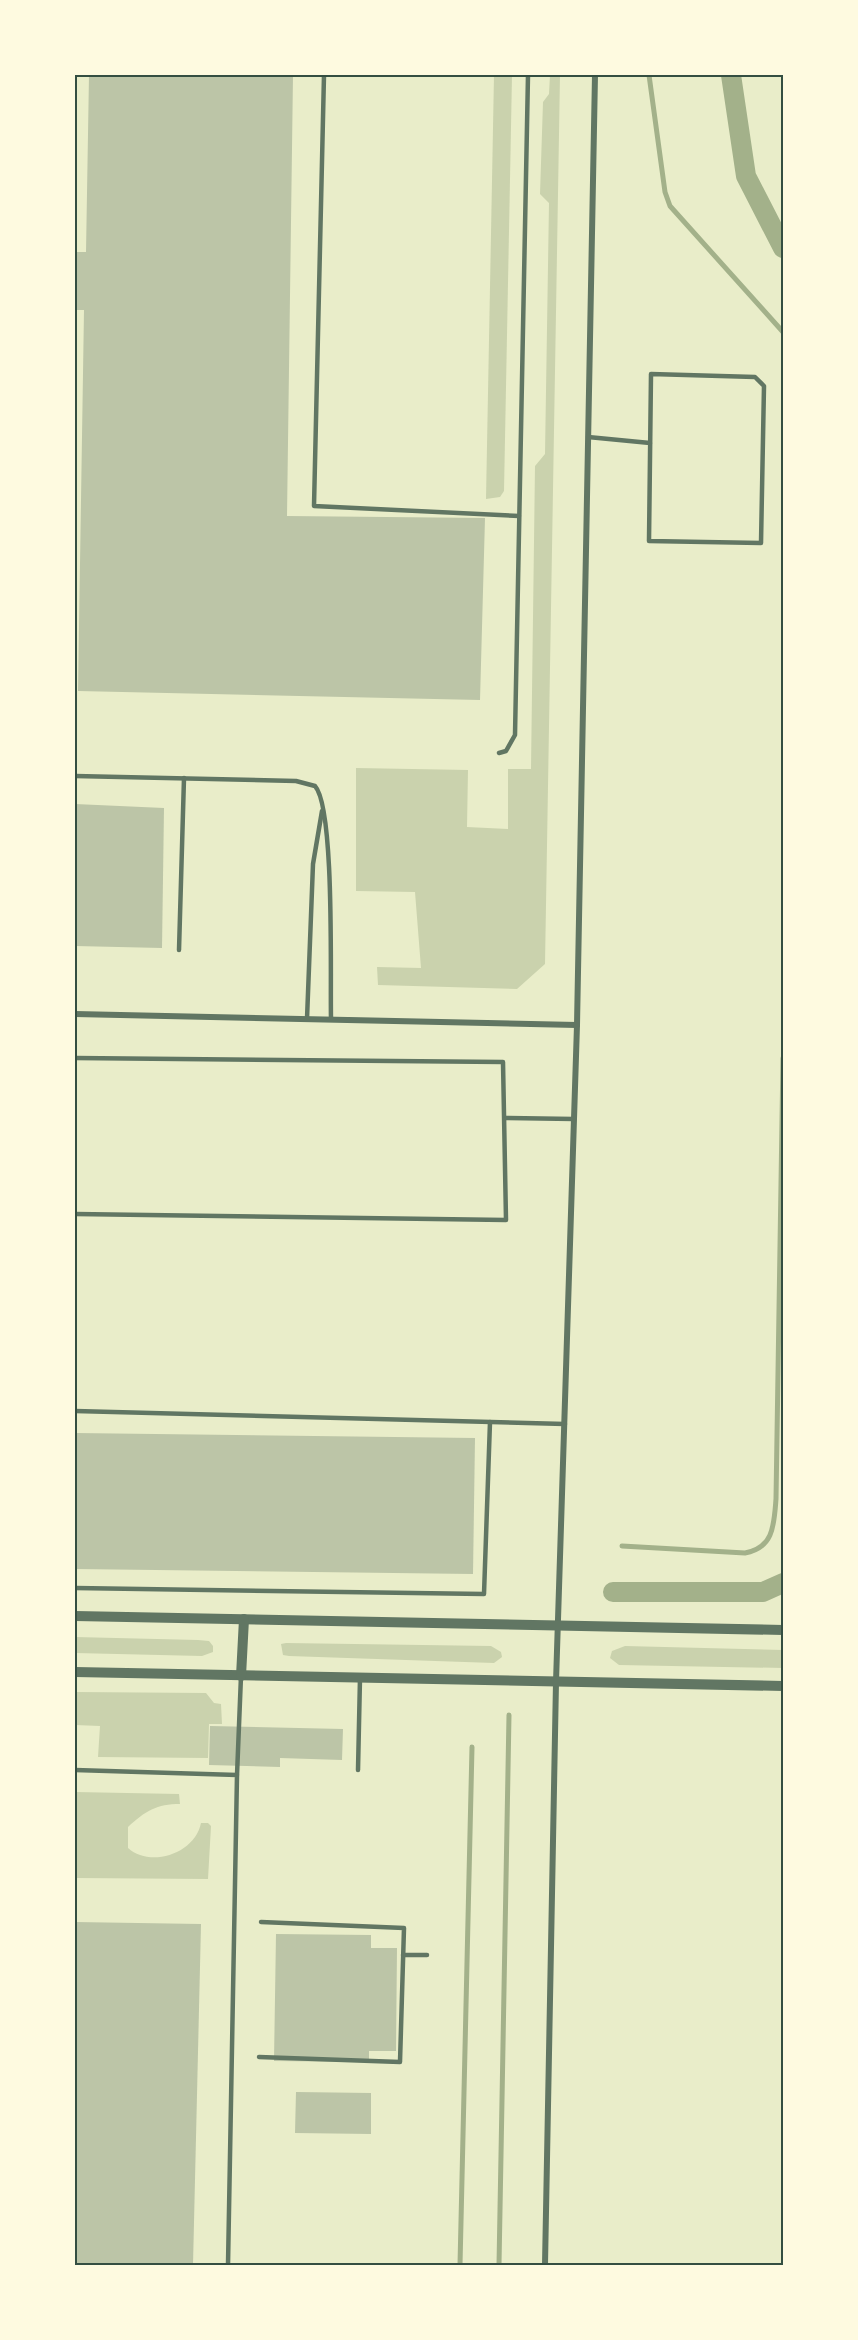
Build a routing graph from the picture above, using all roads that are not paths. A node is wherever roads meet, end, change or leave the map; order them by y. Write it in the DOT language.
graph roads {
  1 [pos="324,75"];
  2 [pos="528,75"];
  3 [pos="595,75"];
  4 [pos="588,437"];
  5 [pos="650,443"];
  6 [pos="519,516"];
  7 [pos="499,753"];
  8 [pos="75,776"];
  9 [pos="184,778"];
  10 [pos="323,805"];
  11 [pos="179,950"];
  12 [pos="75,1014"];
  13 [pos="307,1019"];
  14 [pos="331,1019"];
  15 [pos="577,1025"];
  16 [pos="75,1058"];
  17 [pos="506,1118"];
  18 [pos="574,1119"];
  19 [pos="75,1214"];
  20 [pos="75,1411"];
  21 [pos="490,1422"];
  22 [pos="565,1424"];
  23 [pos="75,1588"];
  24 [pos="75,1616"];
  25 [pos="244,1619"];
  26 [pos="559,1625"];
  27 [pos="783,1630"];
  28 [pos="75,1672"];
  29 [pos="241,1676"];
  30 [pos="360,1678"];
  31 [pos="556,1682"];
  32 [pos="783,1686"];
  33 [pos="75,1770"];
  34 [pos="358,1770"];
  35 [pos="237,1775"];
  36 [pos="261,1922"];
  37 [pos="403,1955"];
  38 [pos="427,1955"];
  39 [pos="259,2057"];
  40 [pos="228,2265"];
  41 [pos="545,2265"];
  1 -- 6 [label="lane"];
  2 -- 6 [label="lane"];
  3 -- 4 [label="street"];
  4 -- 5 [label="lane"];
  4 -- 15 [label="street"];
  5 -- 5 [label="lane"];
  6 -- 7 [label="lane"];
  8 -- 9 [label="lane"];
  9 -- 10 [label="lane"];
  9 -- 11 [label="lane"];
  10 -- 13 [label="lane"];
  10 -- 14 [label="lane"];
  12 -- 13 [label="street"];
  13 -- 14 [label="street"];
  14 -- 15 [label="street"];
  15 -- 18 [label="street"];
  16 -- 17 [label="lane"];
  17 -- 18 [label="lane"];
  17 -- 19 [label="lane"];
  18 -- 22 [label="street"];
  20 -- 21 [label="lane"];
  21 -- 22 [label="lane"];
  21 -- 23 [label="lane"];
  22 -- 26 [label="street"];
  24 -- 25 [label="street"];
  25 -- 26 [label="street"];
  25 -- 29 [label="street"];
  26 -- 27 [label="street"];
  26 -- 31 [label="street"];
  28 -- 29 [label="street"];
  29 -- 30 [label="street"];
  29 -- 35 [label="lane"];
  30 -- 31 [label="street"];
  30 -- 34 [label="lane"];
  31 -- 32 [label="street"];
  31 -- 41 [label="street"];
  33 -- 35 [label="lane"];
  35 -- 40 [label="lane"];
  36 -- 37 [label="lane"];
  37 -- 38 [label="lane"];
  37 -- 39 [label="lane"];
}
